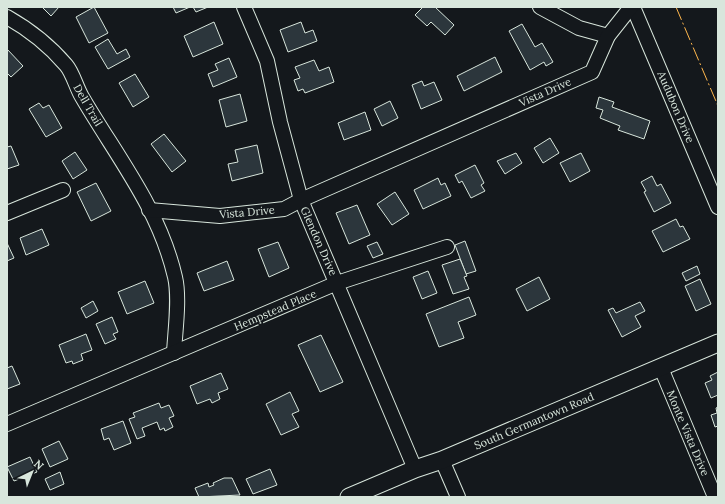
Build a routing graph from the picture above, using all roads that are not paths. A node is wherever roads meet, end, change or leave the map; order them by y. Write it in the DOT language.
graph roads {
  1 [pos="244,7"];
  2 [pos="540,7"];
  3 [pos="632,7"];
  4 [pos="7,17"];
  5 [pos="608,36"];
  6 [pos="63,190"];
  7 [pos="301,200"];
  8 [pos="718,207"];
  9 [pos="149,210"];
  10 [pos="7,213"];
  11 [pos="447,248"];
  12 [pos="337,283"];
  13 [pos="718,343"];
  14 [pos="174,353"];
  15 [pos="661,368"];
  16 [pos="7,424"];
  17 [pos="442,460"];
  18 [pos="414,469"];
  19 [pos="349,497"];
  20 [pos="458,497"];
  21 [pos="715,497"];
  1 -- 7 [label="street, Glendon Drive"];
  2 -- 5 [label="street"];
  3 -- 5 [label="street, Vista Drive"];
  3 -- 8 [label="street, Audubon Drive"];
  4 -- 9 [label="street, Dell Trail"];
  5 -- 7 [label="street, Vista Drive"];
  6 -- 10 [label="street"];
  7 -- 9 [label="street, Vista Drive"];
  7 -- 12 [label="street, Glendon Drive"];
  9 -- 14 [label="street"];
  11 -- 12 [label="street, Hempstead Place"];
  12 -- 14 [label="street, Hempstead Place"];
  12 -- 18 [label="street, Glendon Drive"];
  13 -- 15 [label="main road, South Germantown Road"];
  14 -- 16 [label="street"];
  15 -- 17 [label="main road, South Germantown Road"];
  15 -- 21 [label="street, Monte Vista Drive"];
  17 -- 18 [label="main road, South Germantown Road"];
  17 -- 20 [label="street"];
  18 -- 19 [label="main road, South Germantown Road"];
}
